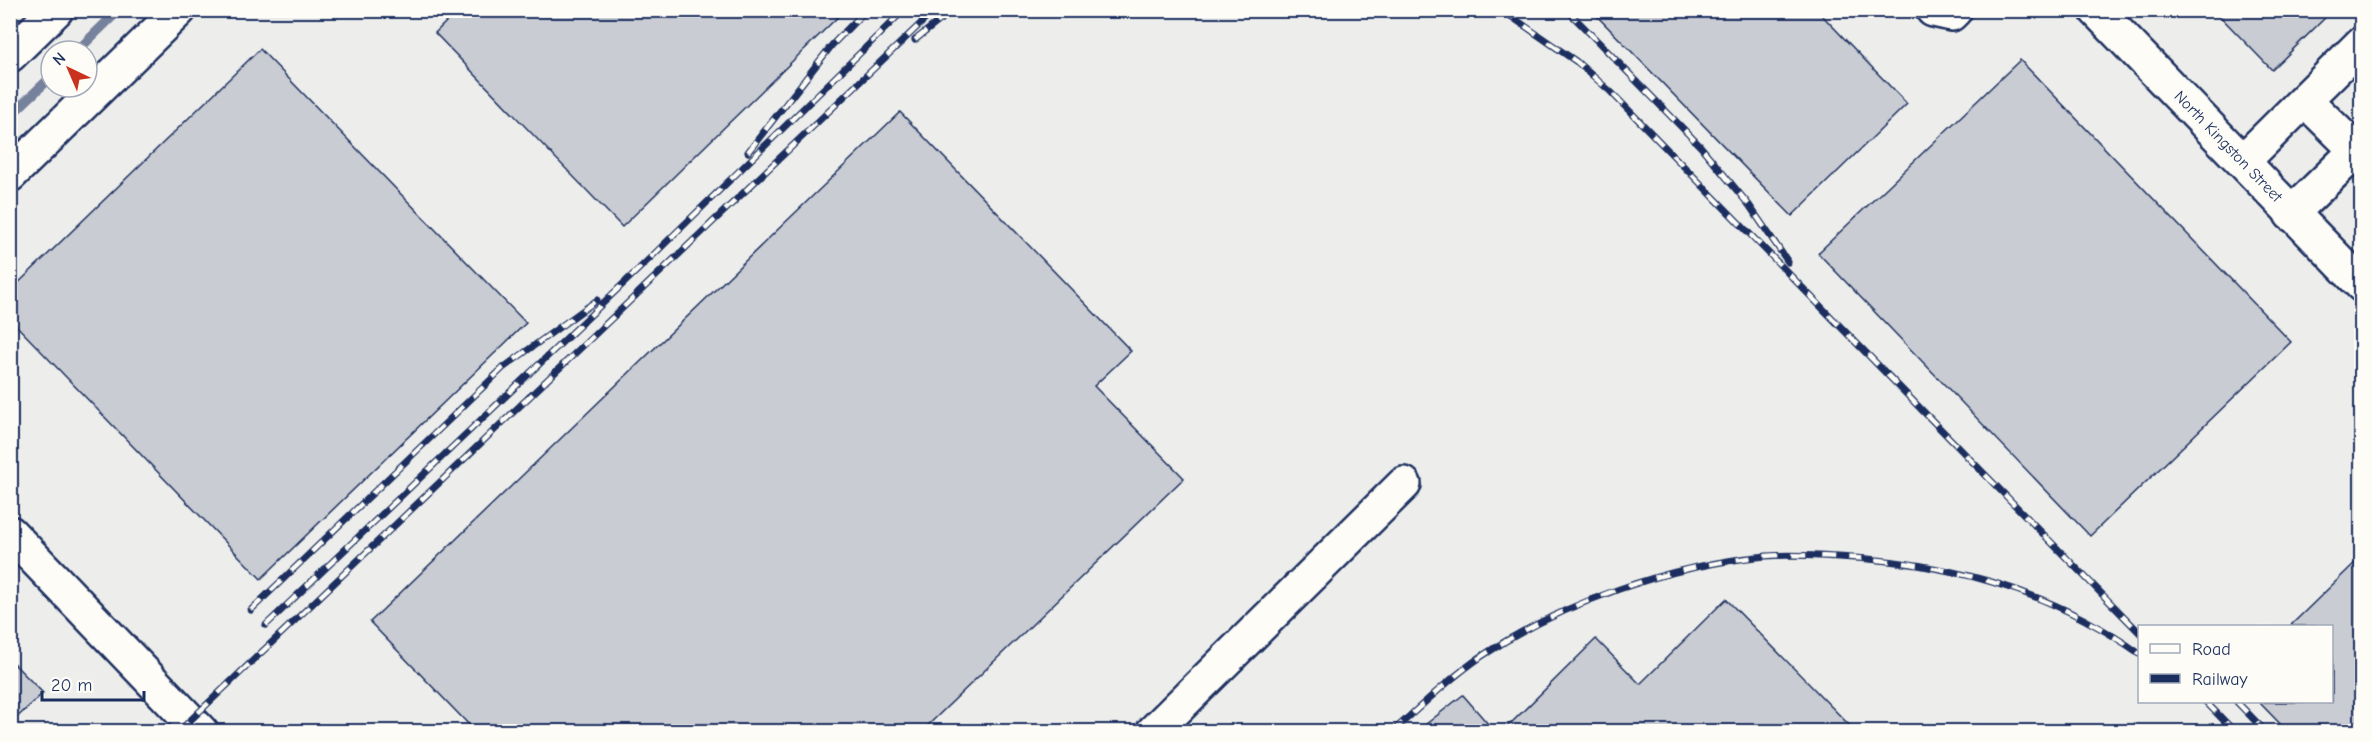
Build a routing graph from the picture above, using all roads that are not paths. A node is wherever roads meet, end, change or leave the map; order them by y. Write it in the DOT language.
graph roads {
  1 [pos="56,10"];
  2 [pos="179,10"];
  3 [pos="1933,10"];
  4 [pos="1955,10"];
  5 [pos="2096,10"];
  6 [pos="2361,43"];
  7 [pos="10,55"];
  8 [pos="2305,100"];
  9 [pos="2359,148"];
  10 [pos="2243,161"];
  11 [pos="10,175"];
  12 [pos="2291,214"];
  13 [pos="2361,285"];
  14 [pos="1404,484"];
  15 [pos="10,533"];
  16 [pos="201,732"];
  17 [pos="1153,732"];
  1 -- 7 [label="street"];
  2 -- 11 [label="street"];
  3 -- 4 [label="street"];
  5 -- 10 [label="street, North Kingston Street"];
  6 -- 8 [label="street"];
  8 -- 9 [label="street"];
  8 -- 10 [label="street"];
  9 -- 12 [label="street"];
  10 -- 12 [label="street, North Kingston Street"];
  12 -- 13 [label="street, North Kingston Street"];
  14 -- 17 [label="street"];
  15 -- 16 [label="street"];
}
